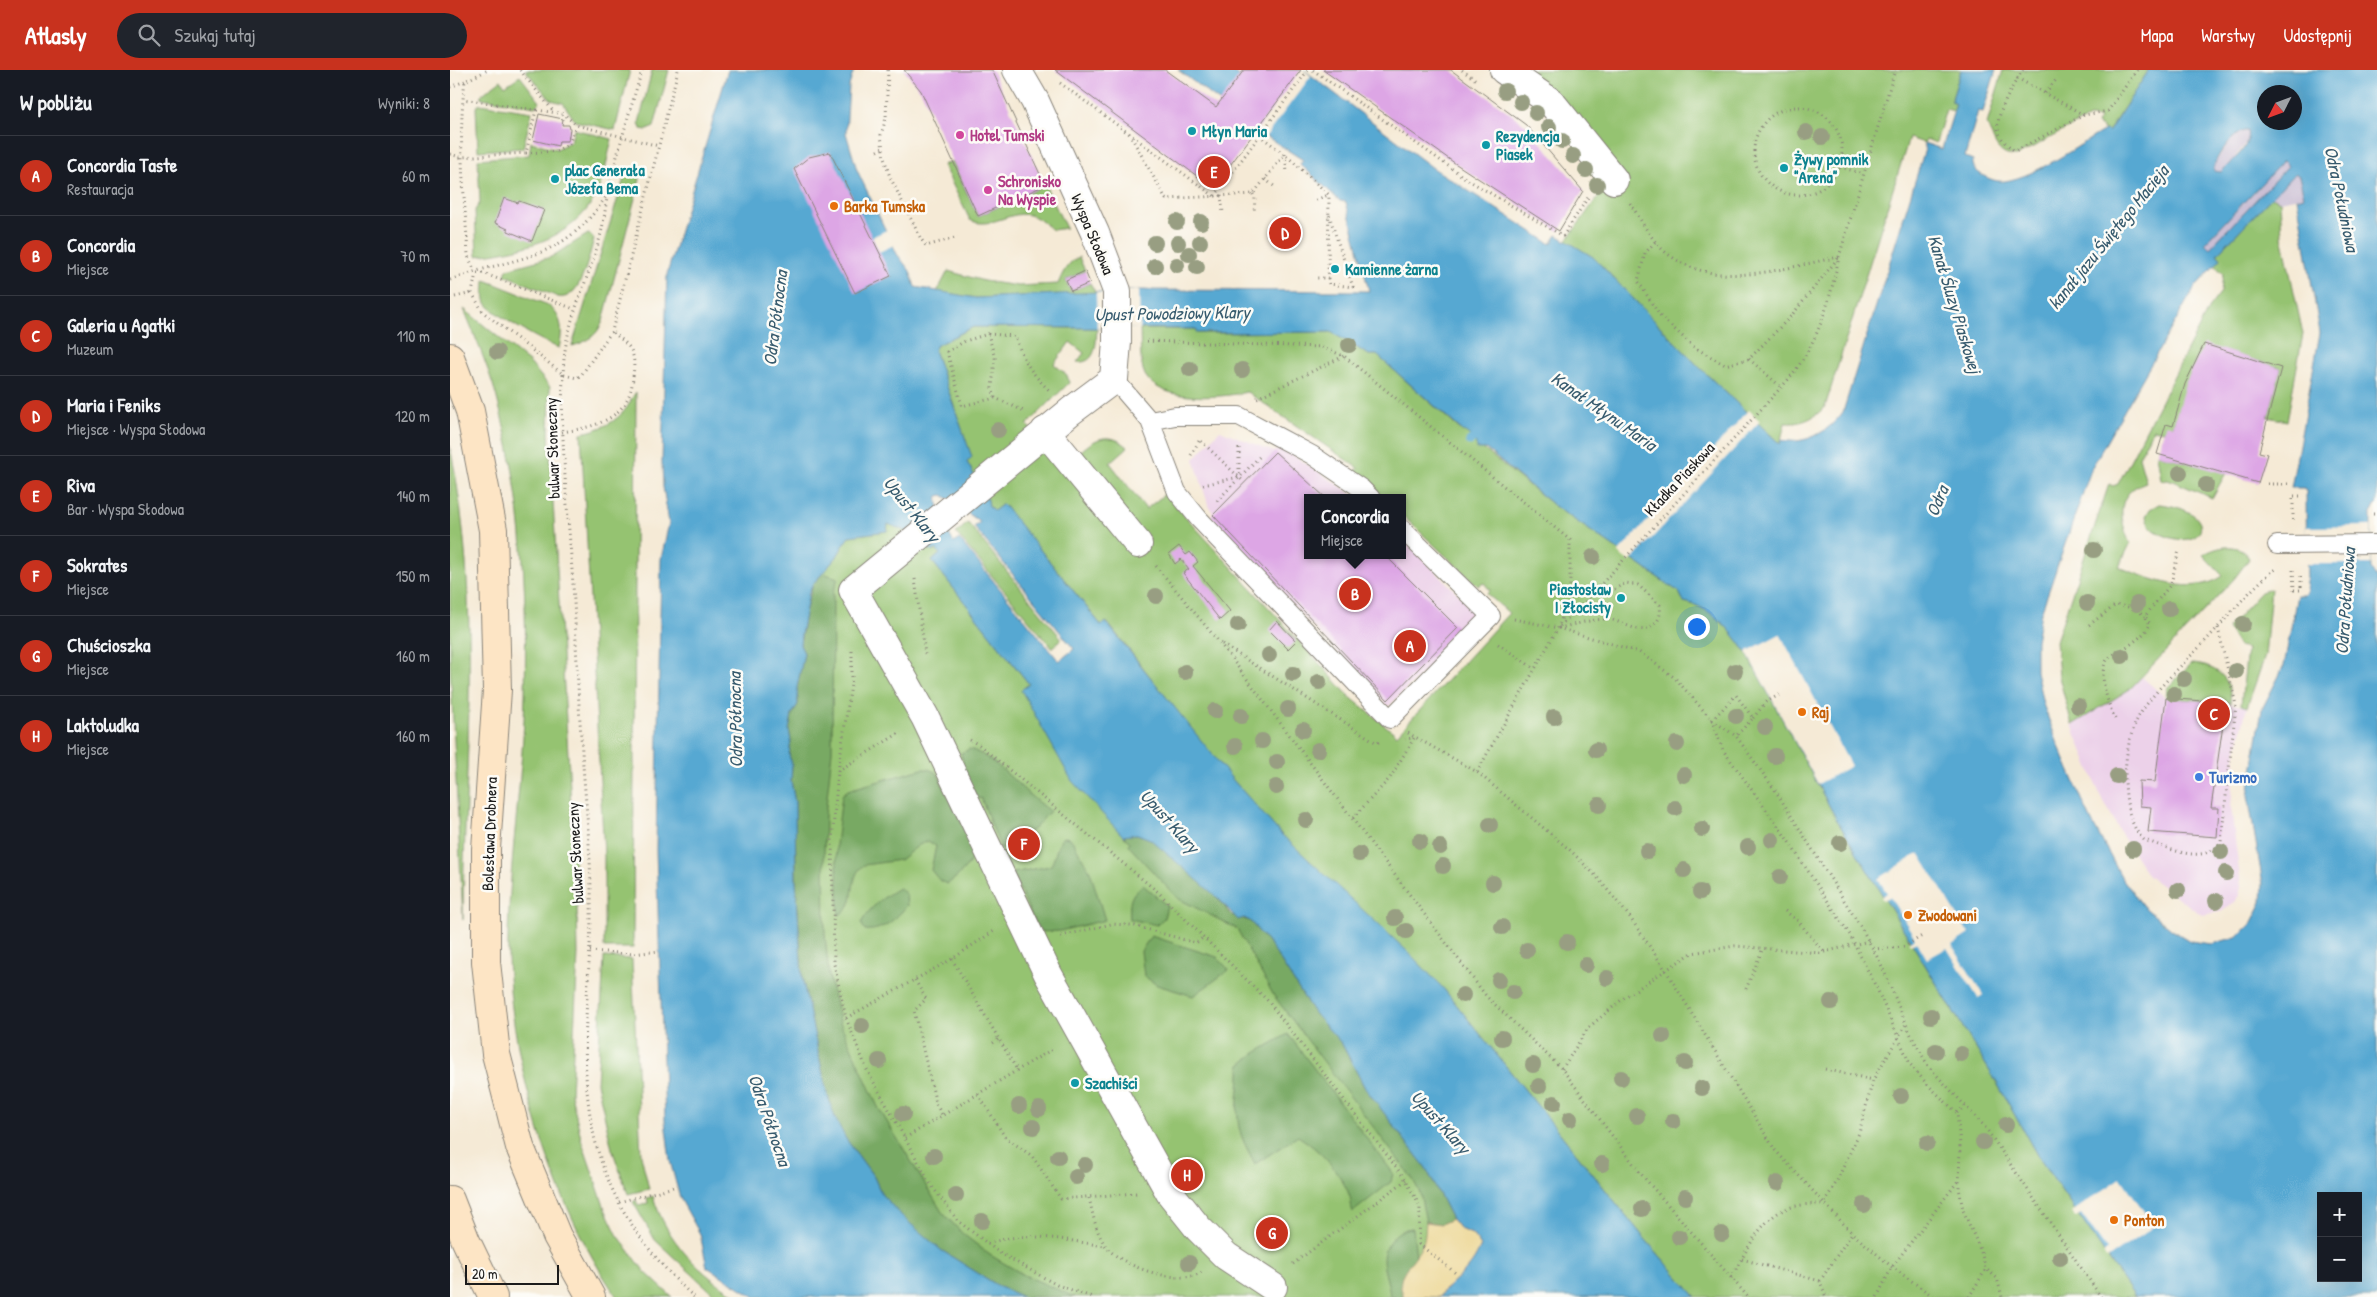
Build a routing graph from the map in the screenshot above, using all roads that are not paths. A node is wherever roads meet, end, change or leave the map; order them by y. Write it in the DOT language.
graph roads {
  1 [pos="1017,70"];
  2 [pos="1504,70"];
  3 [pos="1614,180"];
  4 [pos="450,356"];
  5 [pos="1114,379"];
  6 [pos="1150,421"];
  7 [pos="1045,431"];
  8 [pos="1367,494"];
  9 [pos="1406,533"];
  10 [pos="1138,544"];
  11 [pos="2374,544"];
  12 [pos="2277,545"];
  13 [pos="450,1200"];
  14 [pos="1273,1287"];
  15 [pos="493,1297"];
  16 [pos="591,1297"];
  1 -- 5 [label="street, Wyspa Słodowa"];
  2 -- 3 [label="street"];
  4 -- 16 [label="street, Bolesława Drobnera"];
  5 -- 6 [label="lane"];
  5 -- 7 [label="street"];
  6 -- 8 [label="lane"];
  6 -- 9 [label="lane"];
  7 -- 10 [label="street"];
  7 -- 14 [label="street"];
  11 -- 12 [label="lane"];
  13 -- 15 [label="street"];
}
